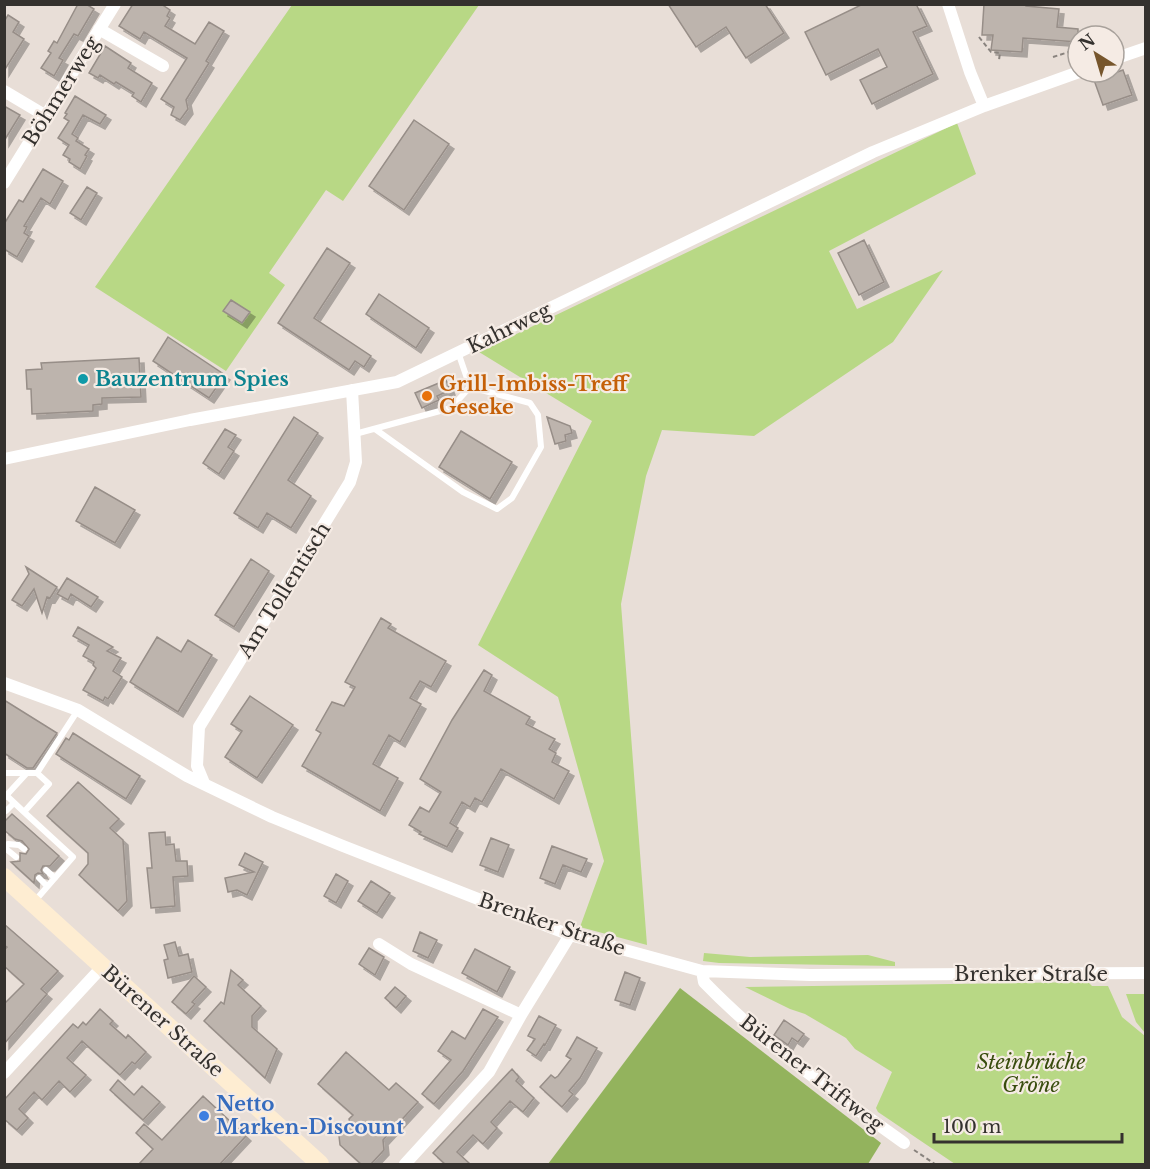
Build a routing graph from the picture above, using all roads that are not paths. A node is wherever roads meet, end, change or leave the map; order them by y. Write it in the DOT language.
graph roads {
  1 [pos="114,4"];
  2 [pos="948,4"];
  3 [pos="99,29"];
  4 [pos="1146,48"];
  5 [pos="1126,55"];
  6 [pos="163,66"];
  7 [pos="1066,77"];
  8 [pos="4,91"];
  9 [pos="984,106"];
  10 [pos="46,117"];
  11 [pos="4,183"];
  12 [pos="458,352"];
  13 [pos="470,387"];
  14 [pos="352,390"];
  15 [pos="375,429"];
  16 [pos="354,434"];
  17 [pos="4,459"];
  18 [pos="4,683"];
  19 [pos="78,710"];
  20 [pos="4,773"];
  21 [pos="37,773"];
  22 [pos="26,774"];
  23 [pos="204,783"];
  24 [pos="6,797"];
  25 [pos="14,803"];
  26 [pos="6,811"];
  27 [pos="24,812"];
  28 [pos="6,845"];
  29 [pos="24,849"];
  30 [pos="16,858"];
  31 [pos="46,870"];
  32 [pos="4,877"];
  33 [pos="39,878"];
  34 [pos="55,878"];
  35 [pos="47,886"];
  36 [pos="33,903"];
  37 [pos="570,934"];
  38 [pos="380,944"];
  39 [pos="103,966"];
  40 [pos="702,971"];
  41 [pos="1146,973"];
  42 [pos="521,1015"];
  43 [pos="4,1073"];
  44 [pos="904,1143"];
  45 [pos="320,1164"];
  46 [pos="405,1164"];
  1 -- 3 [label="street, Böhmerweg"];
  2 -- 9 [label="street"];
  3 -- 6 [label="street, Böhmerweg"];
  3 -- 10 [label="street, Böhmerweg"];
  4 -- 5 [label="street"];
  7 -- 9 [label="street, Kahrweg"];
  8 -- 10 [label="street"];
  9 -- 12 [label="street, Kahrweg"];
  10 -- 11 [label="street, Böhmerweg"];
  12 -- 13 [label="lane"];
  12 -- 14 [label="street, Kahrweg"];
  13 -- 15 [label="lane"];
  13 -- 15 [label="lane"];
  14 -- 16 [label="street, Am Tollentisch"];
  14 -- 17 [label="street, Kahrweg"];
  15 -- 16 [label="lane"];
  16 -- 23 [label="street, Am Tollentisch"];
  18 -- 19 [label="street, Brenker Straße"];
  19 -- 21 [label="lane"];
  19 -- 23 [label="street, Brenker Straße"];
  20 -- 22 [label="lane"];
  21 -- 22 [label="lane"];
  21 -- 27 [label="lane"];
  22 -- 24 [label="lane"];
  23 -- 37 [label="street, Brenker Straße"];
  24 -- 25 [label="lane"];
  25 -- 26 [label="lane"];
  25 -- 27 [label="lane"];
  27 -- 34 [label="lane"];
  28 -- 29 [label="lane"];
  28 -- 30 [label="lane"];
  31 -- 34 [label="lane"];
  32 -- 36 [label="main road, Bürener Straße"];
  33 -- 35 [label="lane"];
  34 -- 35 [label="lane"];
  35 -- 36 [label="lane"];
  36 -- 39 [label="main road, Bürener Straße"];
  37 -- 40 [label="street, Brenker Straße"];
  37 -- 42 [label="street"];
  38 -- 42 [label="street"];
  39 -- 43 [label="street"];
  39 -- 45 [label="main road, Bürener Straße"];
  40 -- 41 [label="street, Brenker Straße"];
  40 -- 44 [label="street, Bürener Triftweg"];
  42 -- 46 [label="street"];
}
